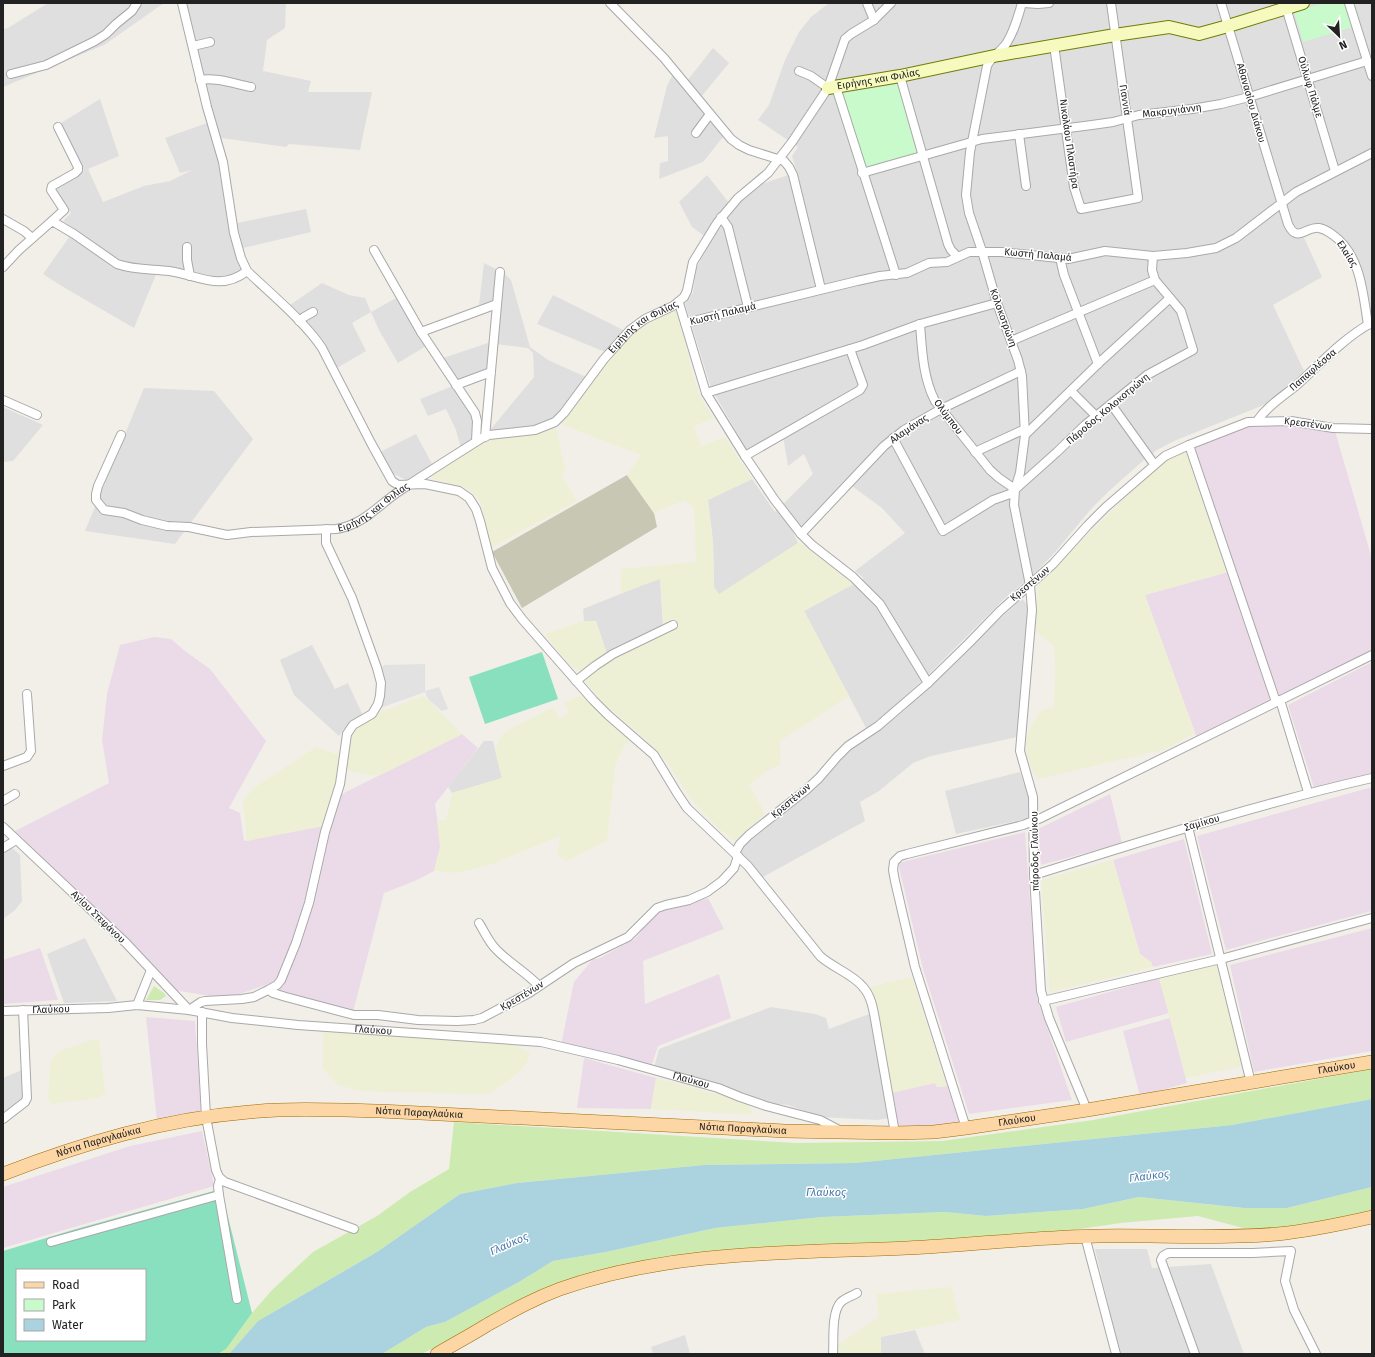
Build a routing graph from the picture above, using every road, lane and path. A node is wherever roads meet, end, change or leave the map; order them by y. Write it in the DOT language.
graph roads {
  1 [pos="136,3"];
  2 [pos="182,3"];
  3 [pos="610,3"];
  4 [pos="867,3"];
  5 [pos="891,3"];
  6 [pos="1023,3"];
  7 [pos="1049,3"];
  8 [pos="1111,3"];
  9 [pos="1221,3"];
  10 [pos="1303,3"];
  11 [pos="1349,3"];
  12 [pos="1285,6"];
  13 [pos="874,20"];
  14 [pos="1228,26"];
  15 [pos="1114,35"];
  16 [pos="210,42"];
  17 [pos="1054,45"];
  18 [pos="193,46"];
  19 [pos="994,56"];
  20 [pos="1367,61"];
  21 [pos="799,71"];
  22 [pos="11,74"];
  23 [pos="900,76"];
  24 [pos="1372,76"];
  25 [pos="200,80"];
  26 [pos="1307,80"];
  27 [pos="251,87"];
  28 [pos="832,88"];
  29 [pos="1249,97"];
  30 [pos="710,114"];
  31 [pos="1128,118"];
  32 [pos="58,127"];
  33 [pos="1066,129"];
  34 [pos="696,133"];
  35 [pos="1019,134"];
  36 [pos="972,142"];
  37 [pos="1372,153"];
  38 [pos="923,156"];
  39 [pos="779,159"];
  40 [pos="1335,171"];
  41 [pos="862,173"];
  42 [pos="1026,186"];
  43 [pos="1138,198"];
  44 [pos="1281,203"];
  45 [pos="721,217"];
  46 [pos="3,219"];
  47 [pos="52,221"];
  48 [pos="32,238"];
  49 [pos="187,248"];
  50 [pos="374,250"];
  51 [pos="982,251"];
  52 [pos="957,256"];
  53 [pos="1153,256"];
  54 [pos="1060,258"];
  55 [pos="3,267"];
  56 [pos="247,271"];
  57 [pos="500,272"];
  58 [pos="896,275"];
  59 [pos="190,276"];
  60 [pos="1155,280"];
  61 [pos="821,289"];
  62 [pos="1170,298"];
  63 [pos="679,303"];
  64 [pos="997,303"];
  65 [pos="497,304"];
  66 [pos="748,307"];
  67 [pos="313,312"];
  68 [pos="1078,313"];
  69 [pos="299,321"];
  70 [pos="685,323"];
  71 [pos="920,324"];
  72 [pos="1370,324"];
  73 [pos="422,332"];
  74 [pos="1011,341"];
  75 [pos="850,349"];
  76 [pos="1098,364"];
  77 [pos="1021,371"];
  78 [pos="491,372"];
  79 [pos="456,385"];
  80 [pos="1071,391"];
  81 [pos="706,393"];
  82 [pos="3,400"];
  83 [pos="1111,404"];
  84 [pos="941,409"];
  85 [pos="37,414"];
  86 [pos="1096,416"];
  87 [pos="1257,421"];
  88 [pos="1372,429"];
  89 [pos="1024,432"];
  90 [pos="121,435"];
  91 [pos="485,437"];
  92 [pos="893,438"];
  93 [pos="476,442"];
  94 [pos="1189,445"];
  95 [pos="975,452"];
  96 [pos="745,456"];
  97 [pos="1154,464"];
  98 [pos="410,484"];
  99 [pos="1015,489"];
  100 [pos="326,529"];
  101 [pos="802,534"];
  102 [pos="1030,585"];
  103 [pos="673,625"];
  104 [pos="1372,655"];
  105 [pos="576,681"];
  106 [pos="928,682"];
  107 [pos="27,694"];
  108 [pos="1278,701"];
  109 [pos="3,766"];
  110 [pos="1372,778"];
  111 [pos="1308,792"];
  112 [pos="15,794"];
  113 [pos="3,801"];
  114 [pos="1033,821"];
  115 [pos="3,827"];
  116 [pos="1188,827"];
  117 [pos="16,840"];
  118 [pos="3,848"];
  119 [pos="737,854"];
  120 [pos="1034,875"];
  121 [pos="1372,918"];
  122 [pos="479,923"];
  123 [pos="1221,959"];
  124 [pos="151,970"];
  125 [pos="539,986"];
  126 [pos="269,990"];
  127 [pos="1044,1001"];
  128 [pos="137,1005"];
  129 [pos="23,1010"];
  130 [pos="189,1010"];
  131 [pos="3,1011"];
  132 [pos="202,1012"];
  133 [pos="1372,1062"];
  134 [pos="1251,1083"];
  135 [pos="1087,1110"];
  136 [pos="206,1117"];
  137 [pos="3,1119"];
  138 [pos="966,1128"];
  139 [pos="845,1133"];
  140 [pos="895,1133"];
  141 [pos="3,1174"];
  142 [pos="220,1179"];
  143 [pos="219,1195"];
  144 [pos="1372,1218"];
  145 [pos="354,1229"];
  146 [pos="1085,1236"];
  147 [pos="51,1242"];
  148 [pos="857,1293"];
  149 [pos="237,1299"];
  150 [pos="437,1354"];
  151 [pos="833,1354"];
  152 [pos="1116,1354"];
  153 [pos="1195,1354"];
  154 [pos="1316,1354"];
  1 -- 22 [label="street"];
  2 -- 18 [label="street"];
  3 -- 30 [label="street"];
  4 -- 13 [label="street"];
  5 -- 13 [label="street"];
  6 -- 7 [label="street"];
  6 -- 19 [label="street, Κολοκοτρώνη"];
  8 -- 15 [label="street, Γιαννιά"];
  9 -- 14 [label="street, Αθανασίου Διάκου"];
  10 -- 12 [label="street, Ειρήνης και Φιλίας"];
  11 -- 20 [label="street"];
  12 -- 14 [label="street, Ειρήνης και Φιλίας"];
  12 -- 26 [label="street, Ούλωφ Πάλμε"];
  13 -- 28 [label="street"];
  14 -- 15 [label="street, Ειρήνης και Φιλίας"];
  14 -- 29 [label="street, Αθανασίου Διάκου"];
  15 -- 17 [label="street, Ειρήνης και Φιλίας"];
  15 -- 31 [label="street, Γιαννιά"];
  16 -- 18 [label="street"];
  17 -- 19 [label="street, Ειρήνης και Φιλίας"];
  17 -- 33 [label="street, Νικολάου Πλαστήρα"];
  18 -- 25 [label="street"];
  19 -- 23 [label="street, Ειρήνης και Φιλίας"];
  19 -- 36 [label="street, Κολοκοτρώνη"];
  20 -- 24 [label="street"];
  20 -- 26 [label="street, Μακρυγιάννη"];
  21 -- 28 [label="street"];
  23 -- 28 [label="street, Ειρήνης και Φιλίας"];
  23 -- 38 [label="street"];
  25 -- 27 [label="street"];
  25 -- 56 [label="street"];
  26 -- 29 [label="street, Μακρυγιάννη"];
  26 -- 40 [label="street, Ούλωφ Πάλμε"];
  28 -- 39 [label="street, Ειρήνης και Φιλίας"];
  28 -- 41 [label="street"];
  29 -- 31 [label="street, Μακρυγιάννη"];
  29 -- 44 [label="street, Αθανασίου Διάκου"];
  30 -- 34 [label="street"];
  30 -- 39 [label="street"];
  31 -- 33 [label="street, Μακρυγιάννη"];
  31 -- 43 [label="street, Γιαννιά"];
  32 -- 47 [label="street"];
  33 -- 35 [label="street, Μακρυγιάννη"];
  33 -- 43 [label="street, Νικολάου Πλαστήρα"];
  35 -- 36 [label="street, Μακρυγιάννη"];
  35 -- 42 [label="street"];
  36 -- 38 [label="street, Μακρυγιάννη"];
  36 -- 51 [label="street, Κολοκοτρώνη"];
  37 -- 40 [label="street, Κωστή Παλαμά"];
  38 -- 41 [label="street, Μακρυγιάννη"];
  38 -- 52 [label="street"];
  39 -- 45 [label="street, Ειρήνης και Φιλίας"];
  39 -- 61 [label="street"];
  40 -- 44 [label="street, Κωστή Παλαμά"];
  41 -- 58 [label="street"];
  44 -- 53 [label="street, Κωστή Παλαμά"];
  44 -- 72 [label="street, Ελαίας"];
  45 -- 63 [label="street, Ειρήνης και Φιλίας"];
  45 -- 66 [label="street"];
  46 -- 48 [label="street"];
  47 -- 48 [label="street"];
  47 -- 59 [label="street"];
  48 -- 55 [label="street"];
  49 -- 59 [label="street"];
  50 -- 73 [label="street"];
  51 -- 52 [label="street, Κωστή Παλαμά"];
  51 -- 54 [label="street, Κωστή Παλαμά"];
  51 -- 64 [label="street, Κολοκοτρώνη"];
  52 -- 58 [label="street, Κωστή Παλαμά"];
  53 -- 54 [label="street, Κωστή Παλαμά"];
  53 -- 60 [label="street"];
  54 -- 68 [label="street"];
  56 -- 59 [label="street"];
  56 -- 69 [label="street"];
  57 -- 65 [label="street"];
  58 -- 61 [label="street, Κωστή Παλαμά"];
  60 -- 62 [label="street"];
  60 -- 68 [label="street"];
  61 -- 66 [label="street, Κωστή Παλαμά"];
  62 -- 76 [label="street"];
  62 -- 83 [label="street, Πάροδος Κολοκοτρώνη"];
  63 -- 70 [label="street"];
  63 -- 91 [label="street, Ειρήνης και Φιλίας"];
  64 -- 71 [label="street"];
  64 -- 74 [label="street, Κολοκοτρώνη"];
  65 -- 73 [label="street"];
  65 -- 78 [label="street"];
  66 -- 70 [label="street, Κωστή Παλαμά"];
  67 -- 69 [label="street"];
  68 -- 74 [label="street"];
  68 -- 76 [label="street"];
  69 -- 98 [label="street"];
  70 -- 81 [label="street"];
  71 -- 75 [label="street"];
  71 -- 84 [label="street, Ολύμπου"];
  72 -- 87 [label="street, Παπαφλέσσα"];
  73 -- 79 [label="street"];
  74 -- 77 [label="street, Κολοκοτρώνη"];
  75 -- 81 [label="street"];
  75 -- 96 [label="street"];
  76 -- 80 [label="street"];
  77 -- 84 [label="street, Αλαμάνας"];
  77 -- 89 [label="street, Κολοκοτρώνη"];
  78 -- 79 [label="street"];
  78 -- 91 [label="street"];
  79 -- 93 [label="street"];
  80 -- 86 [label="street"];
  80 -- 89 [label="street"];
  81 -- 96 [label="street"];
  82 -- 85 [label="street"];
  83 -- 86 [label="street, Πάροδος Κολοκοτρώνη"];
  83 -- 97 [label="street"];
  84 -- 92 [label="street, Αλαμάνας"];
  84 -- 95 [label="street, Ολύμπου"];
  86 -- 99 [label="street, Πάροδος Κολοκοτρώνη"];
  87 -- 88 [label="street, Κρεστένων"];
  87 -- 94 [label="street, Κρεστένων"];
  89 -- 95 [label="street"];
  89 -- 99 [label="street, Κολοκοτρώνη"];
  90 -- 100 [label="street, Ειρήνης και Φιλίας"];
  91 -- 93 [label="street, Ειρήνης και Φιλίας"];
  92 -- 99 [label="street, Πάροδος Κολοκοτρώνη"];
  92 -- 101 [label="street, Αλαμάνας"];
  93 -- 98 [label="street, Ειρήνης και Φιλίας"];
  94 -- 97 [label="street, Κρεστένων"];
  94 -- 108 [label="street"];
  95 -- 99 [label="street, Ολύμπου"];
  96 -- 101 [label="street"];
  97 -- 102 [label="street, Κρεστένων"];
  98 -- 100 [label="street, Ειρήνης και Φιλίας"];
  98 -- 105 [label="street"];
  99 -- 102 [label="street, Κολοκοτρώνη"];
  100 -- 126 [label="street"];
  101 -- 106 [label="street"];
  102 -- 106 [label="street, Κρεστένων"];
  102 -- 114 [label="street, πάροδος Γλαύκου"];
  103 -- 105 [label="street"];
  104 -- 108 [label="street"];
  105 -- 119 [label="street"];
  106 -- 119 [label="street, Κρεστένων"];
  107 -- 109 [label="street"];
  108 -- 111 [label="street"];
  108 -- 114 [label="street"];
  110 -- 111 [label="street, Σαμίκου"];
  111 -- 116 [label="street, Σαμίκου"];
  112 -- 113 [label="street"];
  114 -- 120 [label="street, πάροδος Γλαύκου"];
  114 -- 138 [label="street"];
  115 -- 117 [label="street, Αγίου Στεφάνου"];
  116 -- 120 [label="street, Σαμίκου"];
  116 -- 123 [label="street"];
  117 -- 118 [label="street"];
  117 -- 124 [label="street, Αγίου Στεφάνου"];
  119 -- 125 [label="street, Κρεστένων"];
  119 -- 140 [label="street"];
  120 -- 127 [label="street, πάροδος Γλαύκου"];
  121 -- 123 [label="street"];
  122 -- 125 [label="street"];
  123 -- 127 [label="street"];
  123 -- 134 [label="street"];
  124 -- 128 [label="street"];
  124 -- 130 [label="street, Αγίου Στεφάνου"];
  125 -- 126 [label="street, Κρεστένων"];
  126 -- 130 [label="street"];
  127 -- 135 [label="street, πάροδος Γλαύκου"];
  128 -- 129 [label="street, Γλαύκου"];
  128 -- 130 [label="street, Γλαύκου"];
  129 -- 131 [label="street, Γλαύκου"];
  129 -- 137 [label="street"];
  130 -- 132 [label="street, Γλαύκου"];
  132 -- 136 [label="street"];
  132 -- 139 [label="street, Γλαύκου"];
  133 -- 134 [label="main road, Γλαύκου"];
  134 -- 135 [label="main road, Γλαύκου"];
  135 -- 138 [label="main road, Γλαύκου"];
  136 -- 139 [label="main road, Νότια Παραγλαύκια"];
  136 -- 141 [label="main road, Νότια Παραγλαύκια"];
  136 -- 142 [label="street"];
  138 -- 140 [label="main road, Γλαύκου"];
  139 -- 140 [label="main road, Γλαύκου"];
  142 -- 143 [label="street"];
  142 -- 145 [label="street"];
  143 -- 147 [label="street"];
  143 -- 149 [label="street"];
  144 -- 146 [label="main road"];
  146 -- 150 [label="main road"];
  146 -- 152 [label="street"];
  148 -- 151 [label="street"];
  153 -- 154 [label="street"];
}
